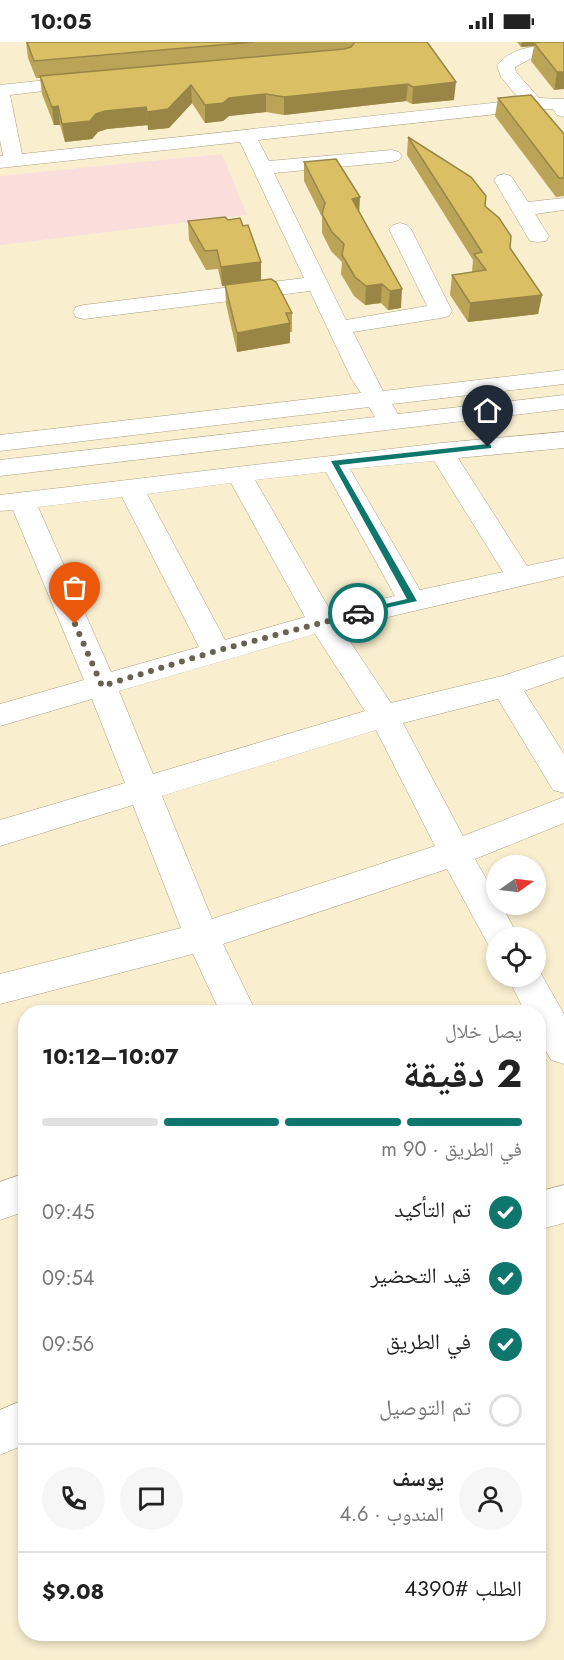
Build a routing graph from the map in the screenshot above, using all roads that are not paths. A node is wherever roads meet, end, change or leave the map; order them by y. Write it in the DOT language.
graph roads {
  1 [pos="564,48"];
  2 [pos="101,80"];
  3 [pos="0,92"];
  4 [pos="534,104"];
  5 [pos="562,105"];
  6 [pos="246,135"];
  7 [pos="392,156"];
  8 [pos="7,161"];
  9 [pos="262,168"];
  10 [pos="504,180"];
  11 [pos="564,204"];
  12 [pos="522,209"];
  13 [pos="400,229"];
  14 [pos="537,236"];
  15 [pos="317,283"];
  16 [pos="84,312"];
  17 [pos="338,328"];
  18 [pos="564,377"];
  19 [pos="377,399"];
  20 [pos="564,402"];
  21 [pos="391,422"];
  22 [pos="0,443"];
  23 [pos="563,443"];
  24 [pos="441,451"];
  25 [pos="334,463"];
  26 [pos="0,468"];
  27 [pos="240,476"];
  28 [pos="130,488"];
  29 [pos="11,502"];
  30 [pos="564,567"];
  31 [pos="520,577"];
  32 [pos="412,601"];
  33 [pos="322,622"];
  34 [pos="216,651"];
  35 [pos="564,666"];
  36 [pos="102,686"];
  37 [pos="506,686"];
  38 [pos="0,715"];
  39 [pos="384,716"];
  40 [pos="564,782"];
  41 [pos="142,790"];
  42 [pos="564,810"];
  43 [pos="0,833"];
  44 [pos="455,853"];
  45 [pos="496,927"];
  46 [pos="202,937"];
  47 [pos="530,987"];
  48 [pos="0,989"];
  49 [pos="235,1005"];
  50 [pos="539,1005"];
  51 [pos="546,1018"];
  52 [pos="555,1035"];
  53 [pos="18,1195"];
  54 [pos="0,1201"];
  55 [pos="564,1204"];
  56 [pos="546,1209"];
  57 [pos="18,1425"];
  58 [pos="0,1433"];
  1 -- 4 [label="street"];
  2 -- 3 [label="street"];
  3 -- 8 [label="street"];
  4 -- 5 [label="street"];
  4 -- 6 [label="street"];
  6 -- 8 [label="street"];
  6 -- 9 [label="street"];
  7 -- 9 [label="street"];
  9 -- 15 [label="street"];
  10 -- 12 [label="street"];
  11 -- 12 [label="street"];
  12 -- 14 [label="street"];
  13 -- 17 [label="street"];
  15 -- 16 [label="street"];
  15 -- 17 [label="street"];
  17 -- 19 [label="street"];
  18 -- 19 [label="street"];
  19 -- 21 [label="street"];
  19 -- 22 [label="street"];
  20 -- 21 [label="street"];
  21 -- 26 [label="street"];
  23 -- 24 [label="street"];
  24 -- 25 [label="street"];
  24 -- 31 [label="street"];
  25 -- 27 [label="street"];
  25 -- 32 [label="street"];
  27 -- 28 [label="street"];
  27 -- 33 [label="street"];
  28 -- 29 [label="street"];
  28 -- 34 [label="street"];
  29 -- 36 [label="street"];
  30 -- 31 [label="street"];
  31 -- 32 [label="street"];
  32 -- 33 [label="street"];
  33 -- 34 [label="street"];
  33 -- 39 [label="street"];
  34 -- 36 [label="street"];
  35 -- 37 [label="street"];
  36 -- 38 [label="street"];
  36 -- 41 [label="street"];
  37 -- 39 [label="street"];
  37 -- 40 [label="street"];
  39 -- 41 [label="street"];
  39 -- 44 [label="street"];
  41 -- 43 [label="street"];
  41 -- 46 [label="street"];
  42 -- 44 [label="street"];
  44 -- 45 [label="street"];
  44 -- 46 [label="street"];
  46 -- 48 [label="street"];
  46 -- 49 [label="street"];
  47 -- 50 [label="street"];
  51 -- 52 [label="street"];
  53 -- 54 [label="street"];
  55 -- 56 [label="street"];
  57 -- 58 [label="street"];
}
